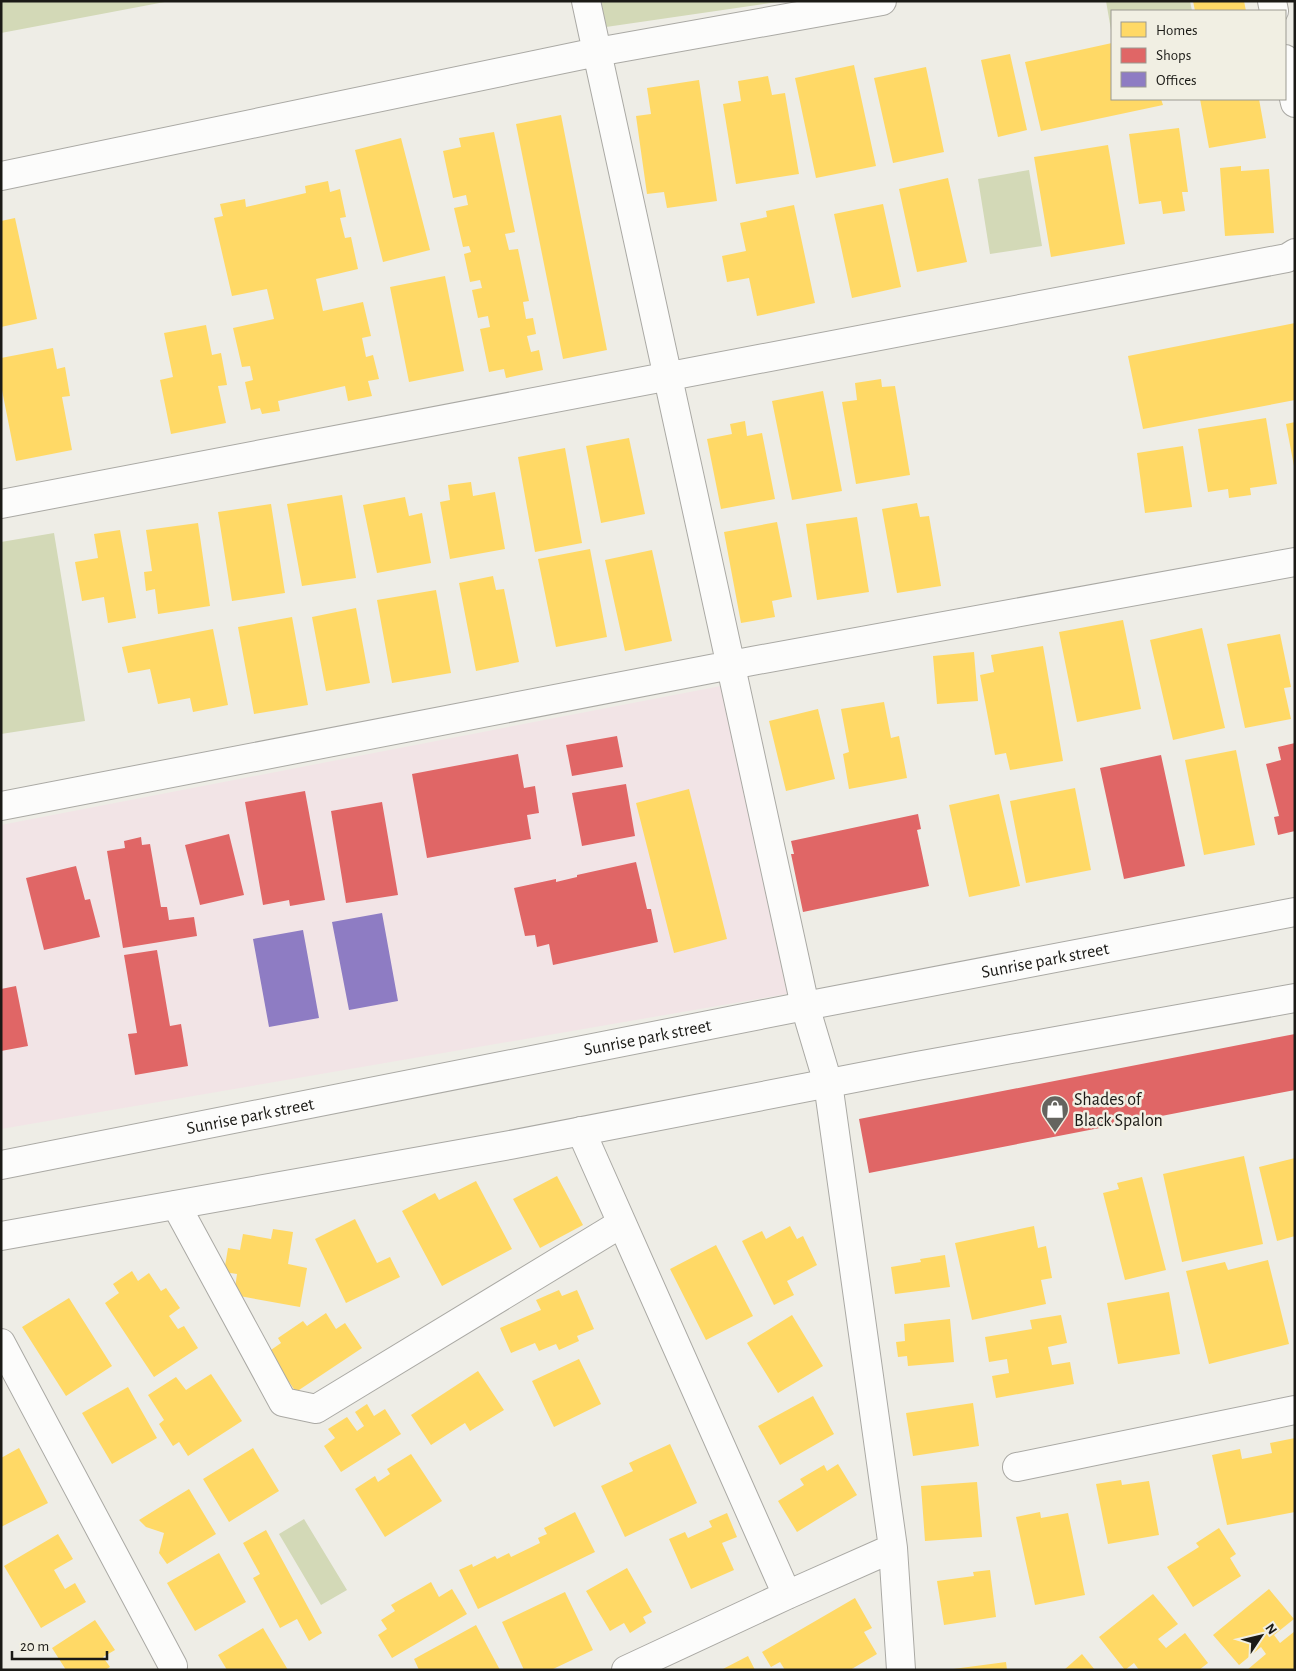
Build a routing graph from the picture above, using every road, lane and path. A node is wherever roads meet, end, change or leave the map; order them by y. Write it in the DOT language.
graph roads {
  1 [pos="586,1"];
  2 [pos="882,1"];
  3 [pos="597,52"];
  4 [pos="1286,63"];
  5 [pos="1295,103"];
  6 [pos="1,176"];
  7 [pos="1295,253"];
  8 [pos="668,377"];
  9 [pos="1,504"];
  10 [pos="1295,562"];
  11 [pos="731,665"];
  12 [pos="1,806"];
  13 [pos="1295,912"];
  14 [pos="1295,998"];
  15 [pos="805,1006"];
  16 [pos="828,1083"];
  17 [pos="581,1131"];
  18 [pos="1,1165"];
  19 [pos="176,1204"];
  20 [pos="622,1223"];
  21 [pos="1,1236"];
  22 [pos="1,1343"];
  23 [pos="1295,1410"];
  24 [pos="1017,1467"];
  25 [pos="893,1548"];
  26 [pos="787,1595"];
  27 [pos="174,1666"];
  28 [pos="626,1670"];
  29 [pos="901,1670"];
  1 -- 3 [label="street"];
  2 -- 3 [label="street"];
  3 -- 6 [label="street"];
  3 -- 8 [label="street"];
  4 -- 5 [label="street"];
  7 -- 8 [label="street"];
  8 -- 9 [label="street"];
  8 -- 11 [label="street"];
  10 -- 11 [label="street"];
  11 -- 12 [label="street"];
  11 -- 15 [label="street"];
  13 -- 15 [label="street, Sunrise park street"];
  14 -- 16 [label="street"];
  15 -- 16 [label="street"];
  15 -- 18 [label="street, Sunrise park street"];
  16 -- 17 [label="street"];
  16 -- 25 [label="street"];
  17 -- 19 [label="street"];
  17 -- 20 [label="street"];
  19 -- 20 [label="street"];
  19 -- 21 [label="street"];
  20 -- 26 [label="street"];
  22 -- 27 [label="street"];
  23 -- 24 [label="street"];
  25 -- 26 [label="street"];
  25 -- 29 [label="street"];
  26 -- 28 [label="street"];
}
